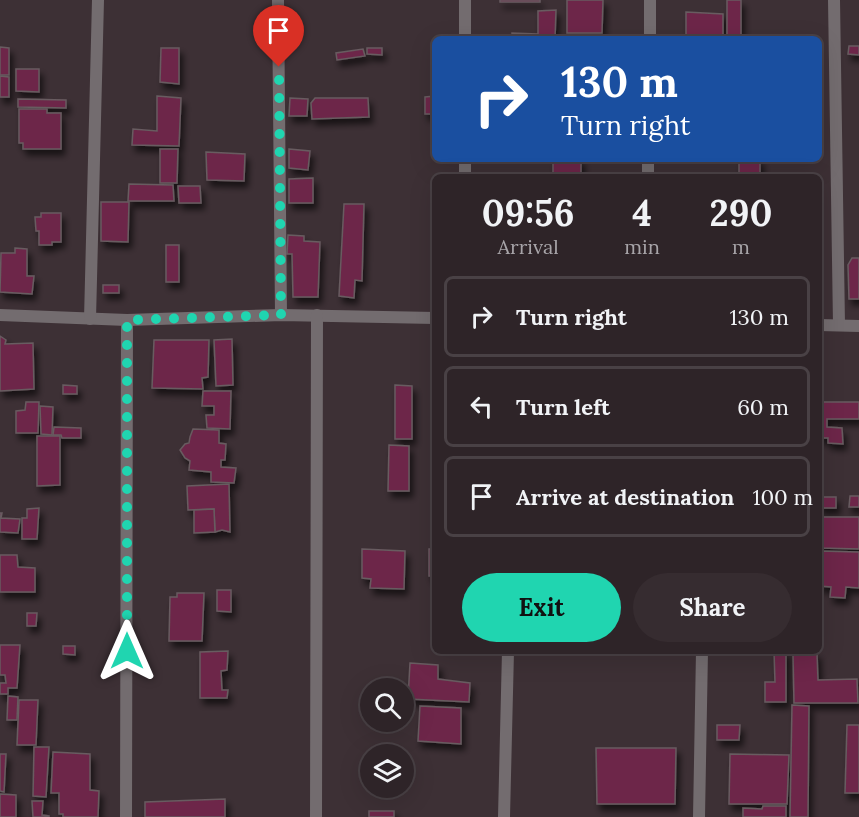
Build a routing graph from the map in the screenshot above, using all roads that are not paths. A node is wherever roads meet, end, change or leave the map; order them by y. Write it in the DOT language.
graph roads {
  1 [pos="98,0"];
  2 [pos="279,0"];
  3 [pos="465,0"];
  4 [pos="650,0"];
  5 [pos="834,0"];
  6 [pos="465,36"];
  7 [pos="650,36"];
  8 [pos="0,315"];
  9 [pos="281,315"];
  10 [pos="317,315"];
  11 [pos="432,318"];
  12 [pos="90,319"];
  13 [pos="127,320"];
  14 [pos="822,325"];
  15 [pos="839,325"];
  16 [pos="859,326"];
  17 [pos="508,654"];
  18 [pos="702,654"];
  19 [pos="126,817"];
  20 [pos="316,817"];
  21 [pos="504,817"];
  22 [pos="699,817"];
  1 -- 12 [label="street"];
  2 -- 9 [label="street"];
  3 -- 6 [label="street"];
  4 -- 7 [label="street"];
  5 -- 15 [label="street"];
  8 -- 12 [label="street"];
  9 -- 10 [label="street"];
  9 -- 13 [label="street"];
  10 -- 11 [label="street"];
  10 -- 20 [label="street"];
  12 -- 13 [label="street"];
  13 -- 19 [label="street"];
  14 -- 15 [label="street"];
  15 -- 16 [label="street"];
  17 -- 21 [label="street"];
  18 -- 22 [label="street"];
}
